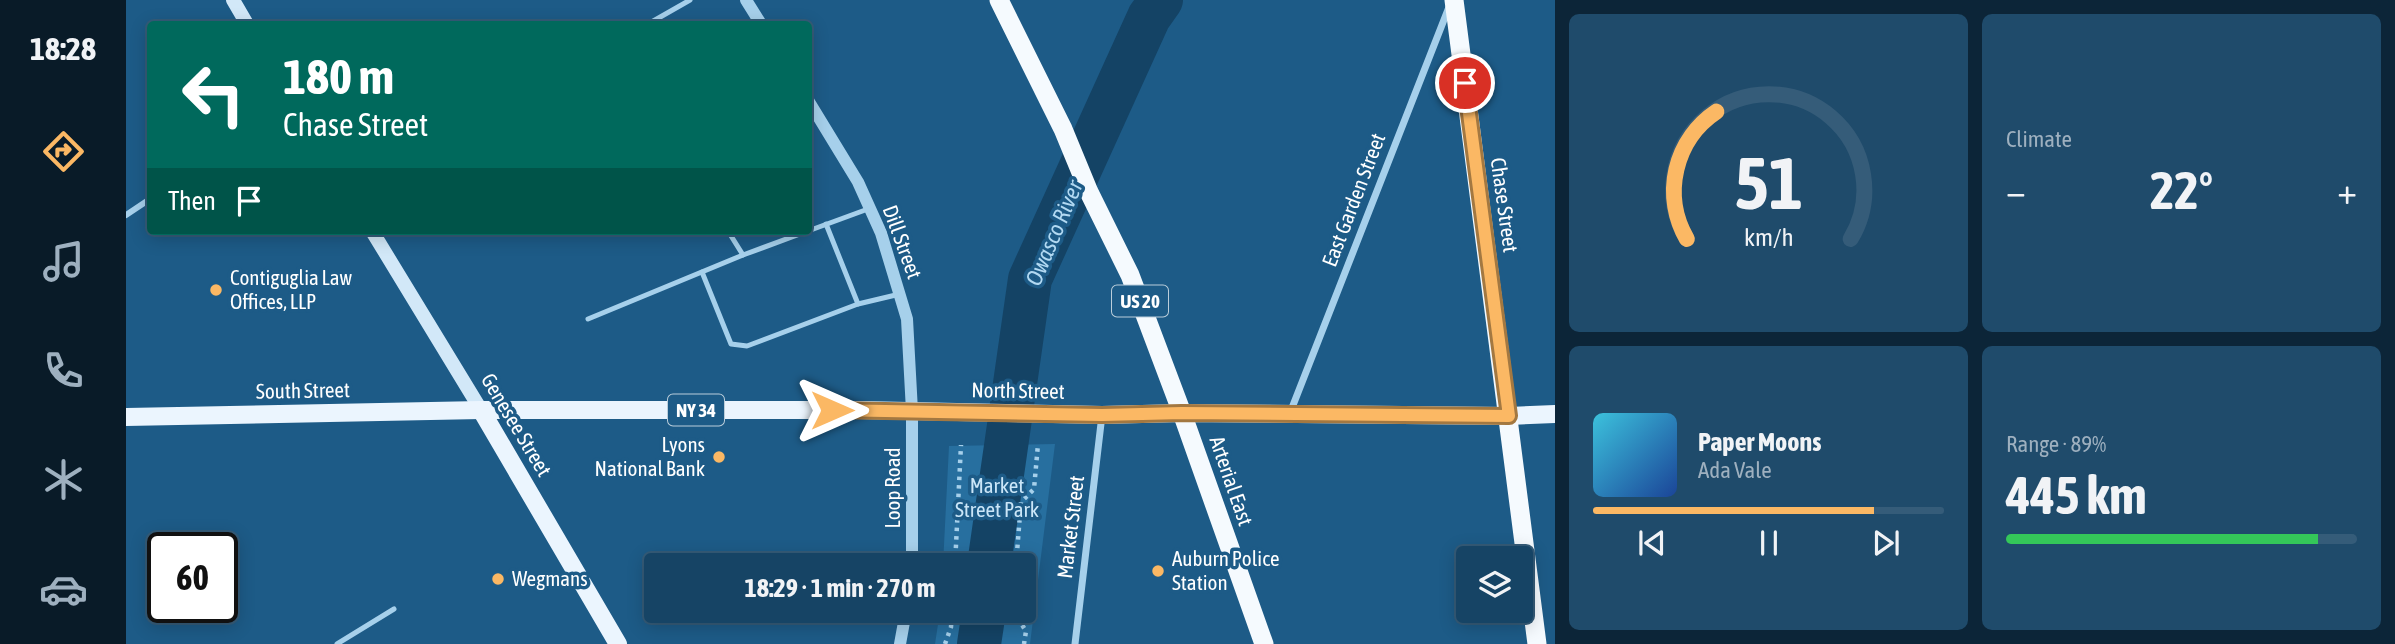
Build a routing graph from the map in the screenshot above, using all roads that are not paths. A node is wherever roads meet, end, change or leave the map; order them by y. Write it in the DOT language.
graph roads {
  1 [pos="233,0"];
  2 [pos="690,0"];
  3 [pos="746,0"];
  4 [pos="999,0"];
  5 [pos="1453,0"];
  6 [pos="245,21"];
  7 [pos="653,21"];
  8 [pos="759,21"];
  9 [pos="812,107"];
  10 [pos="147,201"];
  11 [pos="870,208"];
  12 [pos="126,215"];
  13 [pos="826,224"];
  14 [pos="812,229"];
  15 [pos="374,235"];
  16 [pos="731,235"];
  17 [pos="797,235"];
  18 [pos="743,255"];
  19 [pos="702,272"];
  20 [pos="900,294"];
  21 [pos="858,304"];
  22 [pos="588,319"];
  23 [pos="481,410"];
  24 [pos="912,411"];
  25 [pos="1182,413"];
  26 [pos="1290,414"];
  27 [pos="1555,414"];
  28 [pos="1102,415"];
  29 [pos="126,416"];
  30 [pos="1509,416"];
  31 [pos="912,553"];
  32 [pos="394,610"];
  33 [pos="904,623"];
  34 [pos="337,644"];
  35 [pos="618,644"];
  36 [pos="900,644"];
  37 [pos="1074,644"];
  38 [pos="1264,644"];
  39 [pos="1537,644"];
  1 -- 6 [label="main road"];
  2 -- 7 [label="lane"];
  3 -- 8 [label="street"];
  4 -- 25 [label="highway, US 20"];
  5 -- 26 [label="street, East Garden Street"];
  5 -- 30 [label="highway, Chase Street"];
  9 -- 11 [label="street, Dill Street"];
  10 -- 12 [label="street"];
  11 -- 13 [label="lane"];
  11 -- 20 [label="street, Dill Street"];
  13 -- 14 [label="lane"];
  13 -- 21 [label="lane"];
  15 -- 23 [label="main road, Genesee Street"];
  16 -- 18 [label="lane"];
  17 -- 18 [label="lane"];
  18 -- 19 [label="lane"];
  19 -- 21 [label="lane"];
  19 -- 22 [label="lane"];
  20 -- 21 [label="lane"];
  20 -- 24 [label="street, Dill Street"];
  23 -- 24 [label="main road, North Street / NY 34"];
  23 -- 29 [label="main road, South Street / NY 34"];
  23 -- 35 [label="main road, Genesee Street"];
  24 -- 28 [label="main road, North Street / NY 34"];
  24 -- 31 [label="street, Loop Road"];
  25 -- 26 [label="main road, North Street / NY 34"];
  25 -- 28 [label="main road, North Street / NY 34"];
  25 -- 38 [label="highway, Arterial East / US 20"];
  26 -- 30 [label="main road, North Street / NY 34"];
  27 -- 30 [label="main road, North Street / NY 34"];
  28 -- 37 [label="street, Market Street"];
  30 -- 39 [label="highway, Chase Street"];
  32 -- 34 [label="lane"];
  33 -- 36 [label="street"];
}
